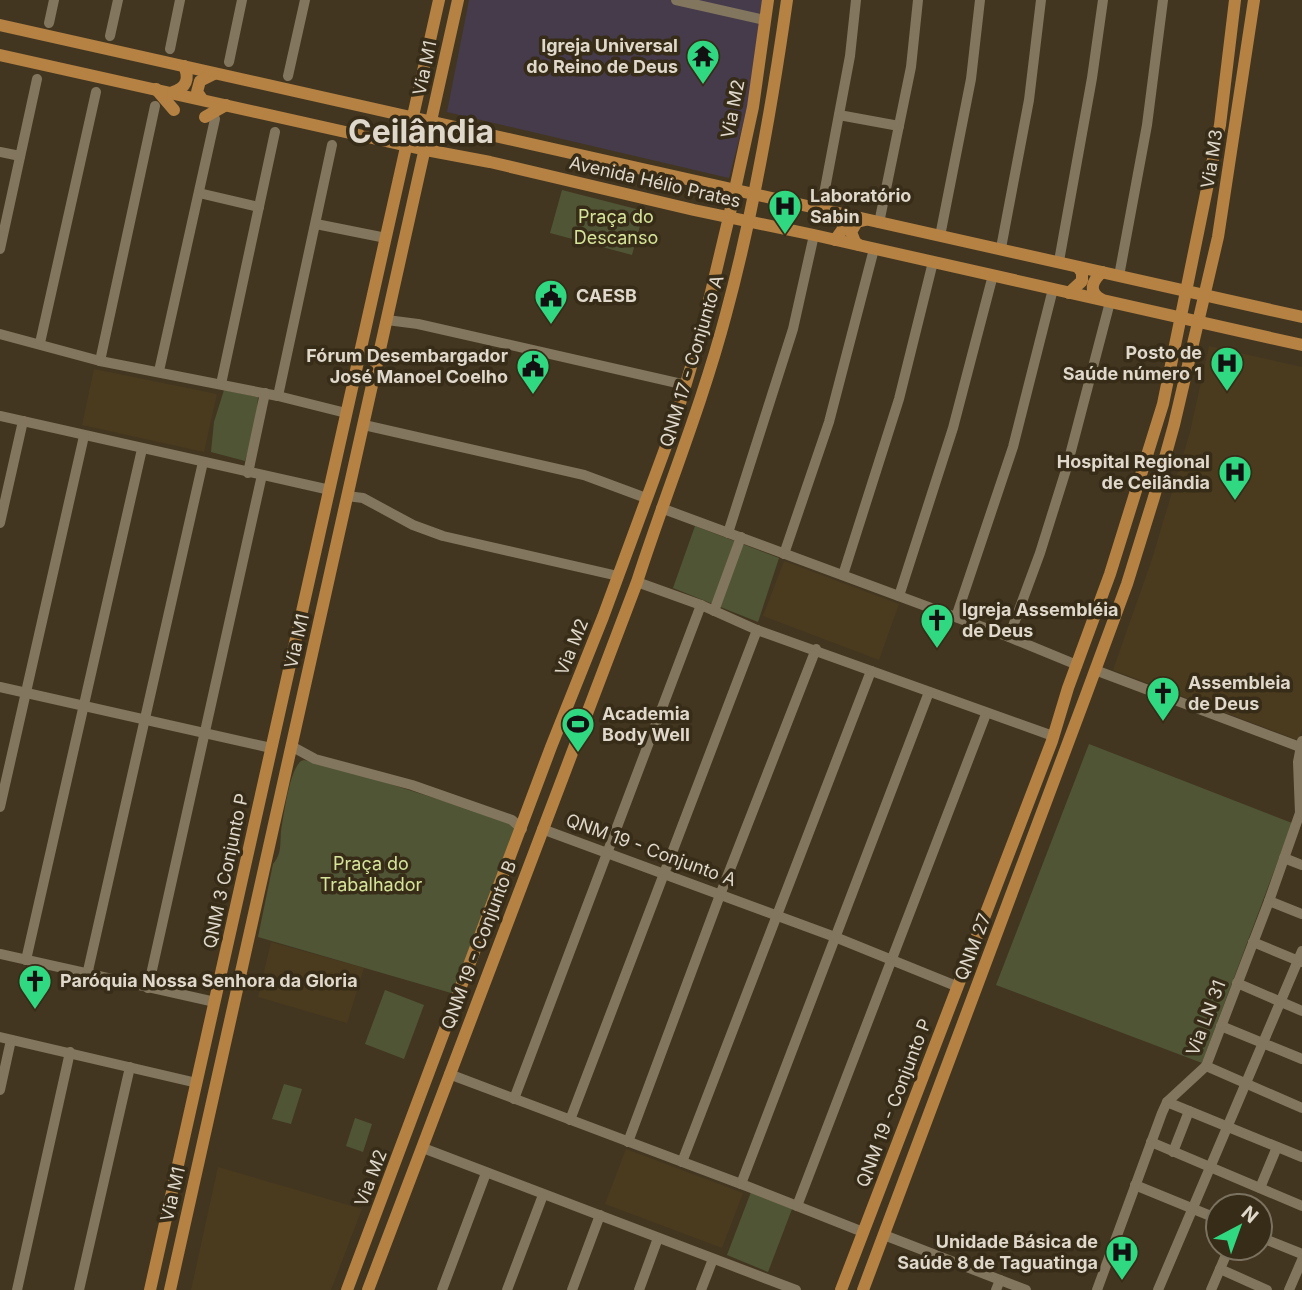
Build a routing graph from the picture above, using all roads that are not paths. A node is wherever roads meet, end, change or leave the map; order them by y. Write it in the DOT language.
graph roads {
  1 [pos="54,0"];
  2 [pos="118,0"];
  3 [pos="180,0"];
  4 [pos="242,0"];
  5 [pos="304,0"];
  6 [pos="439,0"];
  7 [pos="458,0"];
  8 [pos="676,0"];
  9 [pos="768,0"];
  10 [pos="787,0"];
  11 [pos="856,0"];
  12 [pos="918,0"];
  13 [pos="979,0"];
  14 [pos="1041,0"];
  15 [pos="1103,0"];
  16 [pos="1163,0"];
  17 [pos="1235,0"];
  18 [pos="1240,0"];
  19 [pos="1253,6"];
  20 [pos="765,20"];
  21 [pos="49,23"];
  22 [pos="0,25"];
  23 [pos="110,37"];
  24 [pos="449,44"];
  25 [pos="174,49"];
  26 [pos="0,55"];
  27 [pos="162,60"];
  28 [pos="229,62"];
  29 [pos="184,66"];
  30 [pos="214,74"];
  31 [pos="288,76"];
  32 [pos="37,79"];
  33 [pos="156,89"];
  34 [pos="96,92"];
  35 [pos="173,92"];
  36 [pos="202,99"];
  37 [pos="226,105"];
  38 [pos="155,106"];
  39 [pos="753,107"];
  40 [pos="174,110"];
  41 [pos="772,111"];
  42 [pos="839,115"];
  43 [pos="210,118"];
  44 [pos="413,118"];
  45 [pos="431,122"];
  46 [pos="899,126"];
  47 [pos="275,132"];
  48 [pos="332,145"];
  49 [pos="406,145"];
  50 [pos="426,150"];
  51 [pos="0,152"];
  52 [pos="20,156"];
  53 [pos="1209,181"];
  54 [pos="734,190"];
  55 [pos="199,194"];
  56 [pos="754,195"];
  57 [pos="1204,206"];
  58 [pos="258,207"];
  59 [pos="821,210"];
  60 [pos="837,213"];
  61 [pos="729,217"];
  62 [pos="865,220"];
  63 [pos="748,222"];
  64 [pos="879,223"];
  65 [pos="316,224"];
  66 [pos="814,235"];
  67 [pos="940,236"];
  68 [pos="1218,237"];
  69 [pos="835,240"];
  70 [pos="385,241"];
  71 [pos="859,245"];
  72 [pos="1001,248"];
  73 [pos="0,249"];
  74 [pos="874,249"];
  75 [pos="1059,261"];
  76 [pos="933,262"];
  77 [pos="1212,262"];
  78 [pos="1079,267"];
  79 [pos="1102,272"];
  80 [pos="993,275"];
  81 [pos="1119,276"];
  82 [pos="1208,281"];
  83 [pos="1053,289"];
  84 [pos="1186,291"];
  85 [pos="393,293"];
  86 [pos="1069,293"];
  87 [pos="1205,295"];
  88 [pos="1106,301"];
  89 [pos="1270,310"];
  90 [pos="1302,317"];
  91 [pos="1181,318"];
  92 [pos="387,320"];
  93 [pos="1199,323"];
  94 [pos="702,330"];
  95 [pos="365,333"];
  96 [pos="0,334"];
  97 [pos="720,334"];
  98 [pos="40,343"];
  99 [pos="1302,345"];
  100 [pos="100,361"];
  101 [pos="1172,361"];
  102 [pos="159,371"];
  103 [pos="373,381"];
  104 [pos="221,384"];
  105 [pos="686,385"];
  106 [pos="265,393"];
  107 [pos="278,396"];
  108 [pos="346,413"];
  109 [pos="0,416"];
  110 [pos="1176,418"];
  111 [pos="23,421"];
  112 [pos="364,425"];
  113 [pos="672,430"];
  114 [pos="689,435"];
  115 [pos="84,436"];
  116 [pos="142,449"];
  117 [pos="664,449"];
  118 [pos="682,455"];
  119 [pos="203,462"];
  120 [pos="248,472"];
  121 [pos="262,475"];
  122 [pos="330,490"];
  123 [pos="347,496"];
  124 [pos="646,498"];
  125 [pos="661,508"];
  126 [pos="0,523"];
  127 [pos="728,533"];
  128 [pos="741,537"];
  129 [pos="315,552"];
  130 [pos="784,554"];
  131 [pos="332,557"];
  132 [pos="311,568"];
  133 [pos="330,574"];
  134 [pos="843,575"];
  135 [pos="618,576"];
  136 [pos="637,582"];
  137 [pos="899,596"];
  138 [pos="701,606"];
  139 [pos="714,611"];
  140 [pos="956,617"];
  141 [pos="600,623"];
  142 [pos="757,629"];
  143 [pos="617,631"];
  144 [pos="1009,637"];
  145 [pos="593,641"];
  146 [pos="610,649"];
  147 [pos="816,649"];
  148 [pos="1077,665"];
  149 [pos="1095,670"];
  150 [pos="871,671"];
  151 [pos="0,687"];
  152 [pos="929,692"];
  153 [pos="26,693"];
  154 [pos="85,705"];
  155 [pos="986,714"];
  156 [pos="145,719"];
  157 [pos="204,732"];
  158 [pos="1052,738"];
  159 [pos="1301,744"];
  160 [pos="291,747"];
  161 [pos="271,748"];
  162 [pos="315,759"];
  163 [pos="288,760"];
  164 [pos="1300,763"];
  165 [pos="1047,801"];
  166 [pos="0,807"];
  167 [pos="1301,813"];
  168 [pos="517,824"];
  169 [pos="254,829"];
  170 [pos="542,829"];
  171 [pos="607,852"];
  172 [pos="1284,858"];
  173 [pos="1302,865"];
  174 [pos="264,866"];
  175 [pos="663,873"];
  176 [pos="241,888"];
  177 [pos="720,895"];
  178 [pos="1269,901"];
  179 [pos="255,910"];
  180 [pos="1302,914"];
  181 [pos="777,915"];
  182 [pos="835,937"];
  183 [pos="973,942"];
  184 [pos="1253,942"];
  185 [pos="0,954"];
  186 [pos="1301,958"];
  187 [pos="26,960"];
  188 [pos="891,960"];
  189 [pos="87,975"];
  190 [pos="1237,983"];
  191 [pos="956,987"];
  192 [pos="148,988"];
  193 [pos="215,1002"];
  194 [pos="971,1002"];
  195 [pos="1280,1002"];
  196 [pos="453,1011"];
  197 [pos="1302,1011"];
  198 [pos="471,1017"];
  199 [pos="1221,1026"];
  200 [pos="0,1037"];
  201 [pos="11,1040"];
  202 [pos="1262,1043"];
  203 [pos="954,1049"];
  204 [pos="69,1052"];
  205 [pos="1302,1059"];
  206 [pos="1206,1066"];
  207 [pos="130,1067"];
  208 [pos="449,1074"];
  209 [pos="197,1083"];
  210 [pos="1245,1083"];
  211 [pos="0,1090"];
  212 [pos="514,1099"];
  213 [pos="193,1101"];
  214 [pos="1167,1102"];
  215 [pos="1302,1108"];
  216 [pos="1189,1111"];
  217 [pos="570,1120"];
  218 [pos="1227,1126"];
  219 [pos="628,1142"];
  220 [pos="1151,1142"];
  221 [pos="202,1143"];
  222 [pos="1277,1147"];
  223 [pos="423,1148"];
  224 [pos="1174,1152"];
  225 [pos="1302,1157"];
  226 [pos="179,1162"];
  227 [pos="682,1162"];
  228 [pos="890,1164"];
  229 [pos="1209,1167"];
  230 [pos="486,1173"];
  231 [pos="741,1184"];
  232 [pos="1135,1185"];
  233 [pos="1260,1188"];
  234 [pos="543,1195"];
  235 [pos="381,1199"];
  236 [pos="399,1206"];
  237 [pos="797,1206"];
  238 [pos="1302,1206"];
  239 [pos="1193,1209"];
  240 [pos="188,1210"];
  241 [pos="1204,1213"];
  242 [pos="600,1215"];
  243 [pos="890,1217"];
  244 [pos="863,1232"];
  245 [pos="884,1235"];
  246 [pos="658,1238"];
  247 [pos="1274,1244"];
  248 [pos="1302,1257"];
  249 [pos="713,1259"];
  250 [pos="1223,1262"];
  251 [pos="1220,1269"];
  252 [pos="1300,1272"];
  253 [pos="768,1285"];
  254 [pos="998,1285"];
  255 [pos="16,1290"];
  256 [pos="79,1290"];
  257 [pos="150,1290"];
  258 [pos="170,1290"];
  259 [pos="347,1290"];
  260 [pos="368,1290"];
  261 [pos="442,1290"];
  262 [pos="507,1290"];
  263 [pos="572,1290"];
  264 [pos="639,1290"];
  265 [pos="701,1290"];
  266 [pos="796,1290"];
  267 [pos="841,1290"];
  268 [pos="863,1290"];
  269 [pos="1026,1290"];
  270 [pos="1097,1290"];
  271 [pos="1158,1290"];
  272 [pos="1211,1290"];
  273 [pos="1267,1290"];
  274 [pos="1289,1290"];
  1 -- 21 [label="street"];
  2 -- 23 [label="street"];
  3 -- 25 [label="street"];
  4 -- 28 [label="street"];
  5 -- 31 [label="street"];
  6 -- 24 [label="main road"];
  6 -- 44 [label="main road, Via M1"];
  7 -- 24 [label="main road, Via M1"];
  8 -- 20 [label="street"];
  9 -- 20 [label="main road, Via M2"];
  10 -- 41 [label="main road"];
  11 -- 42 [label="street"];
  12 -- 46 [label="street"];
  13 -- 67 [label="street"];
  14 -- 72 [label="street"];
  15 -- 75 [label="street"];
  16 -- 81 [label="street"];
  17 -- 53 [label="main road"];
  18 -- 19 [label="main road"];
  19 -- 68 [label="main road, Via M3"];
  20 -- 39 [label="main road, Via M2"];
  22 -- 27 [label="main road, Avenida Hélio Prates"];
  24 -- 45 [label="main road, Via M1"];
  25 -- 27 [label="main road"];
  26 -- 33 [label="main road, Avenida Hélio Prates"];
  27 -- 29 [label="main road, Avenida Hélio Prates"];
  29 -- 30 [label="main road, Avenida Hélio Prates"];
  29 -- 35 [label="main road"];
  30 -- 36 [label="main road"];
  30 -- 44 [label="main road, Avenida Hélio Prates"];
  32 -- 52 [label="street"];
  33 -- 35 [label="main road, Avenida Hélio Prates"];
  33 -- 40 [label="main road"];
  34 -- 98 [label="street"];
  35 -- 36 [label="main road, Avenida Hélio Prates"];
  36 -- 37 [label="main road, Avenida Hélio Prates"];
  37 -- 43 [label="main road"];
  37 -- 49 [label="main road, Avenida Hélio Prates"];
  38 -- 100 [label="street"];
  39 -- 41 [label="main road"];
  39 -- 54 [label="main road, Via M2"];
  41 -- 56 [label="main road"];
  42 -- 46 [label="street"];
  42 -- 59 [label="street"];
  43 -- 55 [label="street"];
  44 -- 45 [label="main road, Avenida Hélio Prates"];
  44 -- 49 [label="main road, Via M1"];
  45 -- 50 [label="main road, Via M1"];
  45 -- 54 [label="main road, Avenida Hélio Prates"];
  46 -- 64 [label="street"];
  47 -- 58 [label="street"];
  48 -- 65 [label="street"];
  49 -- 50 [label="main road, Avenida Hélio Prates"];
  49 -- 70 [label="main road, Via M1"];
  50 -- 61 [label="main road, Avenida Hélio Prates"];
  50 -- 85 [label="main road, Via M1"];
  51 -- 52 [label="street"];
  52 -- 73 [label="street"];
  53 -- 57 [label="main road"];
  53 -- 68 [label="main road"];
  54 -- 56 [label="main road, Avenida Hélio Prates"];
  54 -- 61 [label="main road, Via M2"];
  55 -- 58 [label="street"];
  55 -- 102 [label="street"];
  56 -- 59 [label="main road, Avenida Hélio Prates"];
  56 -- 63 [label="main road"];
  57 -- 77 [label="main road"];
  57 -- 84 [label="main road"];
  58 -- 104 [label="street"];
  59 -- 60 [label="main road, Avenida Hélio Prates"];
  60 -- 62 [label="main road, Avenida Hélio Prates"];
  60 -- 69 [label="main road"];
  61 -- 63 [label="main road, Avenida Hélio Prates"];
  61 -- 94 [label="main road, Via M2"];
  62 -- 64 [label="main road, Avenida Hélio Prates"];
  62 -- 71 [label="main road"];
  63 -- 66 [label="main road, Avenida Hélio Prates"];
  63 -- 97 [label="main road, QNM 17 - Conjunto A"];
  64 -- 67 [label="main road, Avenida Hélio Prates"];
  65 -- 70 [label="street"];
  65 -- 107 [label="street"];
  66 -- 69 [label="main road, Avenida Hélio Prates"];
  66 -- 127 [label="street"];
  67 -- 72 [label="main road, Avenida Hélio Prates"];
  68 -- 77 [label="main road, Via M3"];
  69 -- 71 [label="main road, Avenida Hélio Prates"];
  70 -- 85 [label="main road"];
  70 -- 95 [label="main road, Via M1"];
  71 -- 74 [label="main road, Avenida Hélio Prates"];
  72 -- 75 [label="main road, Avenida Hélio Prates"];
  74 -- 76 [label="main road, Avenida Hélio Prates"];
  74 -- 130 [label="street"];
  75 -- 78 [label="main road, Avenida Hélio Prates"];
  76 -- 80 [label="main road, Avenida Hélio Prates"];
  76 -- 134 [label="street"];
  77 -- 82 [label="main road, Via M3"];
  78 -- 79 [label="main road, Avenida Hélio Prates"];
  78 -- 86 [label="main road"];
  79 -- 81 [label="main road, Avenida Hélio Prates"];
  79 -- 88 [label="main road"];
  80 -- 83 [label="main road, Avenida Hélio Prates"];
  80 -- 137 [label="street"];
  81 -- 84 [label="main road, Avenida Hélio Prates"];
  82 -- 87 [label="main road, Via M3"];
  82 -- 89 [label="main road, Avenida Hélio Prates"];
  83 -- 86 [label="main road, Avenida Hélio Prates"];
  83 -- 140 [label="street"];
  84 -- 87 [label="main road, Avenida Hélio Prates"];
  84 -- 91 [label="main road"];
  85 -- 92 [label="main road, Via M1"];
  86 -- 88 [label="main road, Avenida Hélio Prates"];
  87 -- 89 [label="main road, Avenida Hélio Prates"];
  87 -- 93 [label="main road, Via M3"];
  88 -- 91 [label="main road, Avenida Hélio Prates"];
  88 -- 144 [label="street"];
  89 -- 90 [label="main road, Avenida Hélio Prates"];
  91 -- 93 [label="main road, Avenida Hélio Prates"];
  91 -- 101 [label="main road"];
  92 -- 103 [label="main road, Via M1"];
  92 -- 105 [label="street"];
  93 -- 99 [label="main road, Avenida Hélio Prates"];
  93 -- 110 [label="main road, QNM 27"];
  94 -- 97 [label="main road"];
  94 -- 105 [label="main road, Via M2"];
  95 -- 103 [label="main road"];
  95 -- 108 [label="main road, Via M1"];
  96 -- 98 [label="street"];
  97 -- 114 [label="main road, QNM 17 - Conjunto A"];
  98 -- 100 [label="street"];
  100 -- 102 [label="street"];
  101 -- 110 [label="main road"];
  101 -- 148 [label="main road"];
  102 -- 104 [label="street"];
  103 -- 112 [label="main road, Via M1"];
  104 -- 106 [label="street"];
  105 -- 113 [label="main road, Via M2"];
  106 -- 107 [label="street"];
  106 -- 120 [label="street"];
  107 -- 108 [label="street"];
  108 -- 122 [label="main road, Via M1"];
  109 -- 111 [label="street"];
  110 -- 149 [label="main road, QNM 27"];
  111 -- 115 [label="street"];
  111 -- 126 [label="street"];
  112 -- 123 [label="main road, Via M1"];
  112 -- 124 [label="street"];
  113 -- 114 [label="main road"];
  113 -- 117 [label="main road, Via M2"];
  114 -- 118 [label="main road, QNM 17 - Conjunto A"];
  115 -- 116 [label="street"];
  115 -- 153 [label="street"];
  116 -- 119 [label="street"];
  116 -- 154 [label="street"];
  117 -- 118 [label="main road"];
  117 -- 124 [label="main road, Via M2"];
  118 -- 125 [label="main road, QNM 17 - Conjunto A"];
  119 -- 120 [label="street"];
  119 -- 156 [label="street"];
  120 -- 121 [label="street"];
  121 -- 122 [label="street"];
  121 -- 157 [label="street"];
  122 -- 129 [label="main road, Via M1"];
  123 -- 131 [label="main road, Via M1"];
  123 -- 135 [label="street"];
  124 -- 135 [label="main road, Via M2"];
  125 -- 127 [label="street"];
  125 -- 136 [label="main road"];
  127 -- 128 [label="street"];
  128 -- 130 [label="street"];
  128 -- 139 [label="street"];
  129 -- 131 [label="main road"];
  129 -- 132 [label="main road, Via M1"];
  130 -- 134 [label="street"];
  131 -- 133 [label="main road, Via M1"];
  132 -- 133 [label="main road"];
  132 -- 161 [label="main road, QNM 3 Conjunto P"];
  133 -- 160 [label="main road, Via M1"];
  134 -- 137 [label="street"];
  135 -- 141 [label="main road, Via M2"];
  136 -- 138 [label="street"];
  136 -- 143 [label="main road, QNM 19 - Conjunto A"];
  137 -- 140 [label="street"];
  138 -- 139 [label="street"];
  138 -- 171 [label="street"];
  139 -- 142 [label="street"];
  140 -- 144 [label="street"];
  141 -- 143 [label="main road"];
  141 -- 145 [label="main road, Via M2"];
  142 -- 147 [label="street"];
  142 -- 175 [label="street"];
  143 -- 146 [label="main road, QNM 19 - Conjunto A"];
  144 -- 148 [label="street"];
  145 -- 146 [label="main road"];
  145 -- 168 [label="main road, Via M2"];
  146 -- 170 [label="main road, QNM 19 - Conjunto A"];
  147 -- 150 [label="street"];
  147 -- 177 [label="street"];
  148 -- 158 [label="main road"];
  149 -- 159 [label="street"];
  149 -- 165 [label="main road, QNM 27"];
  150 -- 152 [label="street"];
  150 -- 181 [label="street"];
  151 -- 153 [label="street"];
  152 -- 155 [label="street"];
  152 -- 182 [label="street"];
  153 -- 154 [label="street"];
  153 -- 166 [label="street"];
  154 -- 156 [label="street"];
  154 -- 187 [label="street"];
  155 -- 158 [label="street"];
  155 -- 188 [label="street"];
  156 -- 157 [label="street"];
  156 -- 189 [label="street"];
  157 -- 161 [label="street"];
  157 -- 192 [label="street"];
  158 -- 165 [label="main road"];
  158 -- 183 [label="main road"];
  159 -- 164 [label="street, Via LN 31"];
  160 -- 162 [label="street"];
  160 -- 163 [label="main road, Via M1"];
  161 -- 169 [label="main road, QNM 3 Conjunto P"];
  162 -- 163 [label="street"];
  162 -- 168 [label="street"];
  163 -- 174 [label="main road, Via M1"];
  164 -- 167 [label="street, Via LN 31"];
  165 -- 194 [label="main road, QNM 27"];
  167 -- 172 [label="street, Via LN 31"];
  168 -- 196 [label="main road, Via M2"];
  169 -- 174 [label="main road"];
  169 -- 176 [label="main road, QNM 3 Conjunto P"];
  170 -- 171 [label="street, QNM 19 - Conjunto A"];
  170 -- 198 [label="main road, QNM 19 - Conjunto B"];
  171 -- 175 [label="street, QNM 19 - Conjunto A"];
  171 -- 212 [label="street"];
  172 -- 173 [label="street"];
  172 -- 178 [label="street, Via LN 31"];
  174 -- 179 [label="main road, Via M1"];
  175 -- 177 [label="street, QNM 19 - Conjunto A"];
  175 -- 217 [label="street"];
  176 -- 179 [label="main road"];
  176 -- 193 [label="main road, QNM 3 Conjunto P"];
  177 -- 181 [label="street, QNM 19 - Conjunto A"];
  177 -- 219 [label="street"];
  178 -- 180 [label="street"];
  178 -- 184 [label="street, Via LN 31"];
  179 -- 221 [label="main road, Via M1"];
  181 -- 182 [label="street, QNM 19 - Conjunto A"];
  181 -- 227 [label="street"];
  182 -- 188 [label="street, QNM 19 - Conjunto A"];
  182 -- 231 [label="street"];
  183 -- 191 [label="main road"];
  183 -- 194 [label="main road"];
  184 -- 186 [label="street"];
  184 -- 190 [label="street, Via LN 31"];
  185 -- 187 [label="street"];
  186 -- 195 [label="street"];
  187 -- 189 [label="street"];
  188 -- 191 [label="street, QNM 19 - Conjunto A"];
  188 -- 237 [label="street"];
  189 -- 192 [label="street"];
  190 -- 195 [label="street"];
  190 -- 199 [label="street, Via LN 31"];
  191 -- 203 [label="main road"];
  191 -- 228 [label="main road, QNM 19 - Conjunto P"];
  192 -- 193 [label="street"];
  193 -- 209 [label="main road"];
  194 -- 203 [label="main road, QNM 27"];
  195 -- 197 [label="street"];
  195 -- 202 [label="street"];
  196 -- 198 [label="main road"];
  196 -- 235 [label="main road, Via M2"];
  198 -- 208 [label="main road, QNM 19 - Conjunto B"];
  199 -- 202 [label="street"];
  199 -- 206 [label="street, Via LN 31"];
  200 -- 201 [label="street"];
  201 -- 204 [label="street"];
  201 -- 211 [label="street"];
  202 -- 205 [label="street"];
  202 -- 210 [label="street"];
  203 -- 243 [label="main road, QNM 27"];
  204 -- 207 [label="street"];
  204 -- 255 [label="street"];
  206 -- 210 [label="street"];
  206 -- 214 [label="street, Via LN 31"];
  207 -- 209 [label="street"];
  207 -- 256 [label="street"];
  208 -- 212 [label="street"];
  208 -- 223 [label="main road"];
  209 -- 213 [label="main road"];
  210 -- 215 [label="street"];
  210 -- 218 [label="street"];
  212 -- 217 [label="street"];
  213 -- 221 [label="main road"];
  213 -- 226 [label="main road"];
  214 -- 216 [label="street"];
  214 -- 220 [label="street, Via LN 31"];
  216 -- 218 [label="street"];
  216 -- 224 [label="street"];
  217 -- 219 [label="street"];
  218 -- 222 [label="street"];
  218 -- 229 [label="street"];
  219 -- 227 [label="street"];
  220 -- 224 [label="street"];
  220 -- 232 [label="street, Via LN 31"];
  221 -- 240 [label="main road, Via M1"];
  222 -- 225 [label="street"];
  222 -- 233 [label="street"];
  223 -- 230 [label="street"];
  223 -- 236 [label="main road"];
  224 -- 229 [label="street"];
  226 -- 240 [label="main road"];
  226 -- 257 [label="main road"];
  227 -- 231 [label="street"];
  228 -- 243 [label="main road"];
  228 -- 244 [label="main road, QNM 19 - Conjunto P"];
  229 -- 233 [label="street"];
  229 -- 239 [label="street"];
  230 -- 234 [label="street"];
  230 -- 261 [label="street"];
  231 -- 237 [label="street"];
  232 -- 239 [label="street"];
  232 -- 270 [label="street, Via LN 31"];
  233 -- 238 [label="street"];
  234 -- 242 [label="street"];
  234 -- 262 [label="street"];
  235 -- 236 [label="main road"];
  235 -- 259 [label="main road, Via M2"];
  236 -- 260 [label="main road"];
  237 -- 244 [label="street"];
  239 -- 241 [label="street"];
  239 -- 271 [label="street"];
  240 -- 258 [label="main road, Via M1"];
  242 -- 246 [label="street"];
  242 -- 263 [label="street"];
  243 -- 245 [label="main road, QNM 27"];
  244 -- 267 [label="main road"];
  245 -- 254 [label="street"];
  245 -- 268 [label="main road, QNM 27"];
  246 -- 249 [label="street"];
  246 -- 264 [label="street"];
  247 -- 248 [label="street"];
  248 -- 252 [label="street"];
  249 -- 253 [label="street"];
  249 -- 265 [label="street"];
  250 -- 251 [label="street"];
  251 -- 272 [label="street"];
  251 -- 273 [label="street"];
  252 -- 274 [label="street"];
  253 -- 266 [label="street"];
  254 -- 269 [label="street"];
}
